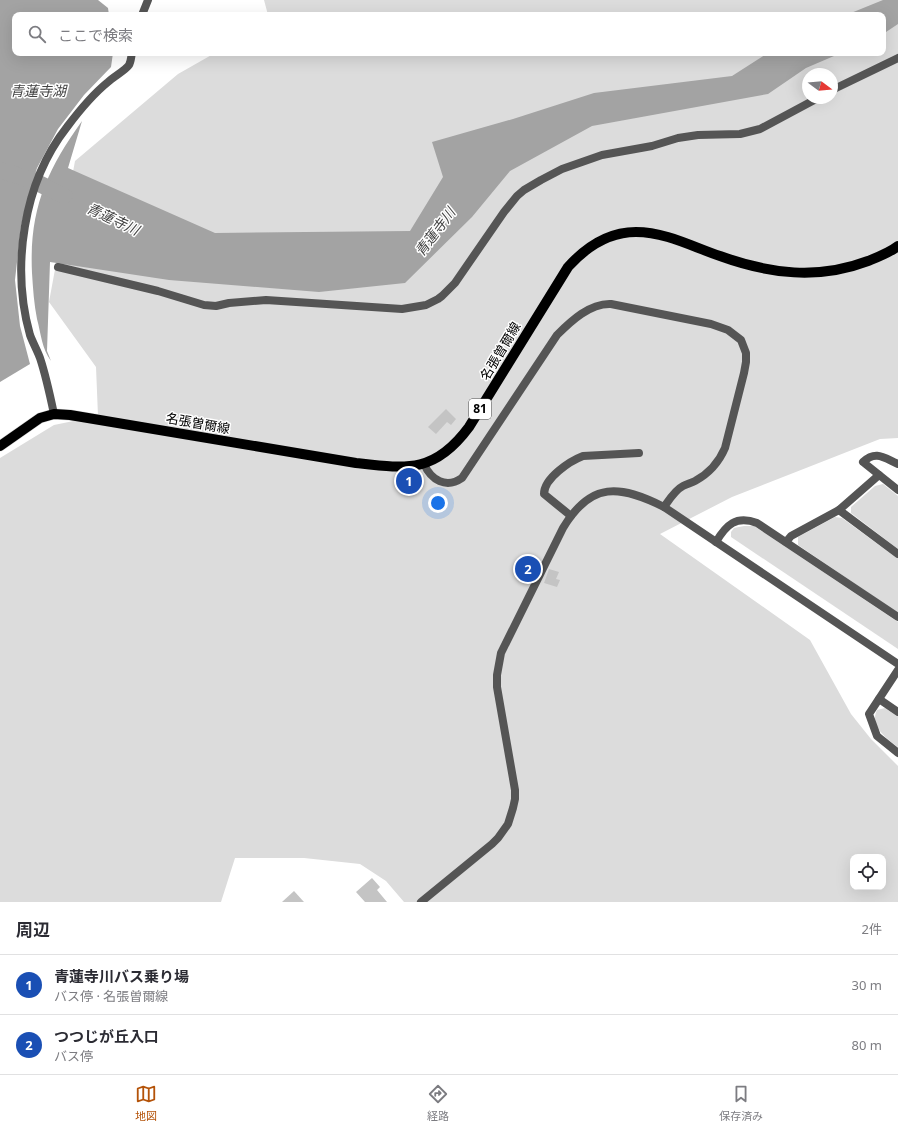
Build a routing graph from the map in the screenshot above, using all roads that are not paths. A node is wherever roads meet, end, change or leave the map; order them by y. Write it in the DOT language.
graph roads {
  1 [pos="148,0"];
  2 [pos="143,12"];
  3 [pos="131,56"];
  4 [pos="898,58"];
  5 [pos="838,87"];
  6 [pos="807,104"];
  7 [pos="898,246"];
  8 [pos="58,267"];
  9 [pos="54,414"];
  10 [pos="0,446"];
  11 [pos="639,453"];
  12 [pos="424,464"];
  13 [pos="898,464"];
  14 [pos="880,475"];
  15 [pos="898,490"];
  16 [pos="664,507"];
  17 [pos="839,510"];
  18 [pos="571,516"];
  19 [pos="716,542"];
  20 [pos="786,542"];
  21 [pos="898,554"];
  22 [pos="898,617"];
  23 [pos="898,664"];
  24 [pos="898,670"];
  25 [pos="879,699"];
  26 [pos="898,712"];
  27 [pos="898,753"];
  28 [pos="421,902"];
  1 -- 2 [label="street"];
  3 -- 9 [label="street"];
  4 -- 5 [label="street"];
  6 -- 8 [label="street"];
  7 -- 12 [label="main road, 名張曽爾線 / 81"];
  9 -- 10 [label="main road, 名張曽爾線 / 81"];
  9 -- 12 [label="main road, 名張曽爾線 / 81"];
  11 -- 18 [label="street"];
  12 -- 16 [label="street"];
  13 -- 14 [label="street"];
  14 -- 15 [label="street"];
  14 -- 17 [label="street"];
  16 -- 18 [label="street"];
  16 -- 19 [label="street"];
  17 -- 20 [label="street"];
  17 -- 21 [label="street"];
  18 -- 28 [label="street"];
  19 -- 20 [label="street"];
  19 -- 23 [label="street"];
  20 -- 22 [label="street"];
  24 -- 25 [label="street"];
  25 -- 26 [label="street"];
  25 -- 27 [label="street"];
}
